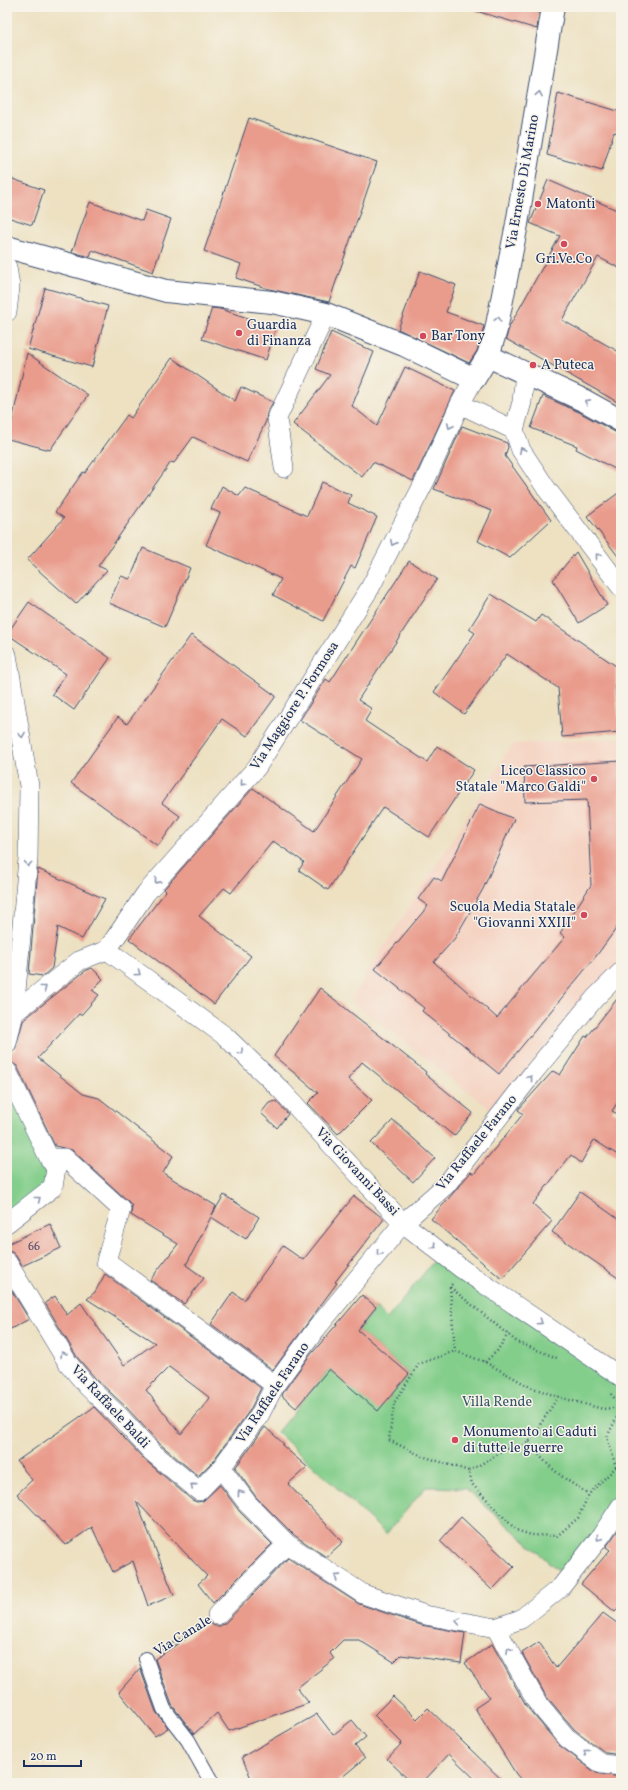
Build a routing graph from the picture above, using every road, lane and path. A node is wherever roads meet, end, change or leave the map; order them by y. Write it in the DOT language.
graph roads {
  1 [pos="553,7"];
  2 [pos="7,247"];
  3 [pos="7,267"];
  4 [pos="7,312"];
  5 [pos="326,314"];
  6 [pos="488,356"];
  7 [pos="525,373"];
  8 [pos="474,379"];
  9 [pos="460,404"];
  10 [pos="621,421"];
  11 [pos="514,430"];
  12 [pos="284,468"];
  13 [pos="621,587"];
  14 [pos="7,655"];
  15 [pos="107,950"];
  16 [pos="621,972"];
  17 [pos="14,1013"];
  18 [pos="7,1043"];
  19 [pos="7,1071"];
  20 [pos="49,1158"];
  21 [pos="7,1223"];
  22 [pos="403,1223"];
  23 [pos="7,1262"];
  24 [pos="462,1269"];
  25 [pos="450,1287"];
  26 [pos="508,1334"];
  27 [pos="455,1351"];
  28 [pos="559,1359"];
  29 [pos="484,1362"];
  30 [pos="621,1377"];
  31 [pos="275,1385"];
  32 [pos="608,1392"];
  33 [pos="558,1397"];
  34 [pos="621,1407"];
  35 [pos="529,1442"];
  36 [pos="621,1462"];
  37 [pos="616,1466"];
  38 [pos="221,1468"];
  39 [pos="468,1471"];
  40 [pos="589,1494"];
  41 [pos="621,1506"];
  42 [pos="287,1544"];
  43 [pos="217,1615"];
  44 [pos="496,1628"];
  45 [pos="146,1659"];
  46 [pos="621,1766"];
  47 [pos="212,1783"];
  6 -- 1 [label="street, Via Ernesto Di Marino, one-way"];
  2 -- 5 [label="street"];
  3 -- 4 [label="street"];
  5 -- 8 [label="street"];
  5 -- 12 [label="street"];
  6 -- 7 [label="street"];
  6 -- 8 [label="street, Via Ernesto Di Marino"];
  10 -- 7 [label="street, one-way"];
  7 -- 11 [label="street"];
  8 -- 9 [label="street, Via Maggiore P. Formosa"];
  9 -- 11 [label="street"];
  9 -- 15 [label="street, Via Maggiore P. Formosa, one-way"];
  13 -- 11 [label="street, one-way"];
  14 -- 17 [label="street, one-way"];
  17 -- 15 [label="street, one-way"];
  15 -- 22 [label="street, Via Giovanni Bassi, one-way"];
  22 -- 16 [label="street, Via Raffaele Farano, one-way"];
  17 -- 18 [label="street"];
  19 -- 20 [label="street"];
  21 -- 20 [label="street, one-way"];
  20 -- 31 [label="street"];
  22 -- 24 [label="street, Via Giovanni Bassi, one-way"];
  22 -- 31 [label="street, Via Raffaele Farano, one-way"];
  38 -- 23 [label="street, Via Raffaele Baldi, one-way"];
  24 -- 25 [label="path"];
  24 -- 30 [label="street, Via Giovanni Bassi, one-way"];
  25 -- 26 [label="path"];
  25 -- 27 [label="path"];
  26 -- 28 [label="path"];
  26 -- 29 [label="path"];
  27 -- 29 [label="path"];
  27 -- 39 [label="path"];
  29 -- 33 [label="path"];
  31 -- 38 [label="street, Via Raffaele Farano"];
  32 -- 34 [label="path"];
  33 -- 34 [label="path"];
  33 -- 35 [label="path"];
  34 -- 37 [label="path"];
  35 -- 39 [label="path"];
  35 -- 40 [label="path"];
  36 -- 37 [label="path"];
  37 -- 40 [label="path"];
  42 -- 38 [label="street, one-way"];
  39 -- 40 [label="path"];
  41 -- 44 [label="street, one-way"];
  42 -- 43 [label="street"];
  44 -- 42 [label="street, one-way"];
  43 -- 45 [label="path, Via Canale"];
  46 -- 44 [label="street, one-way"];
  45 -- 47 [label="street, Via Canale"];
}
